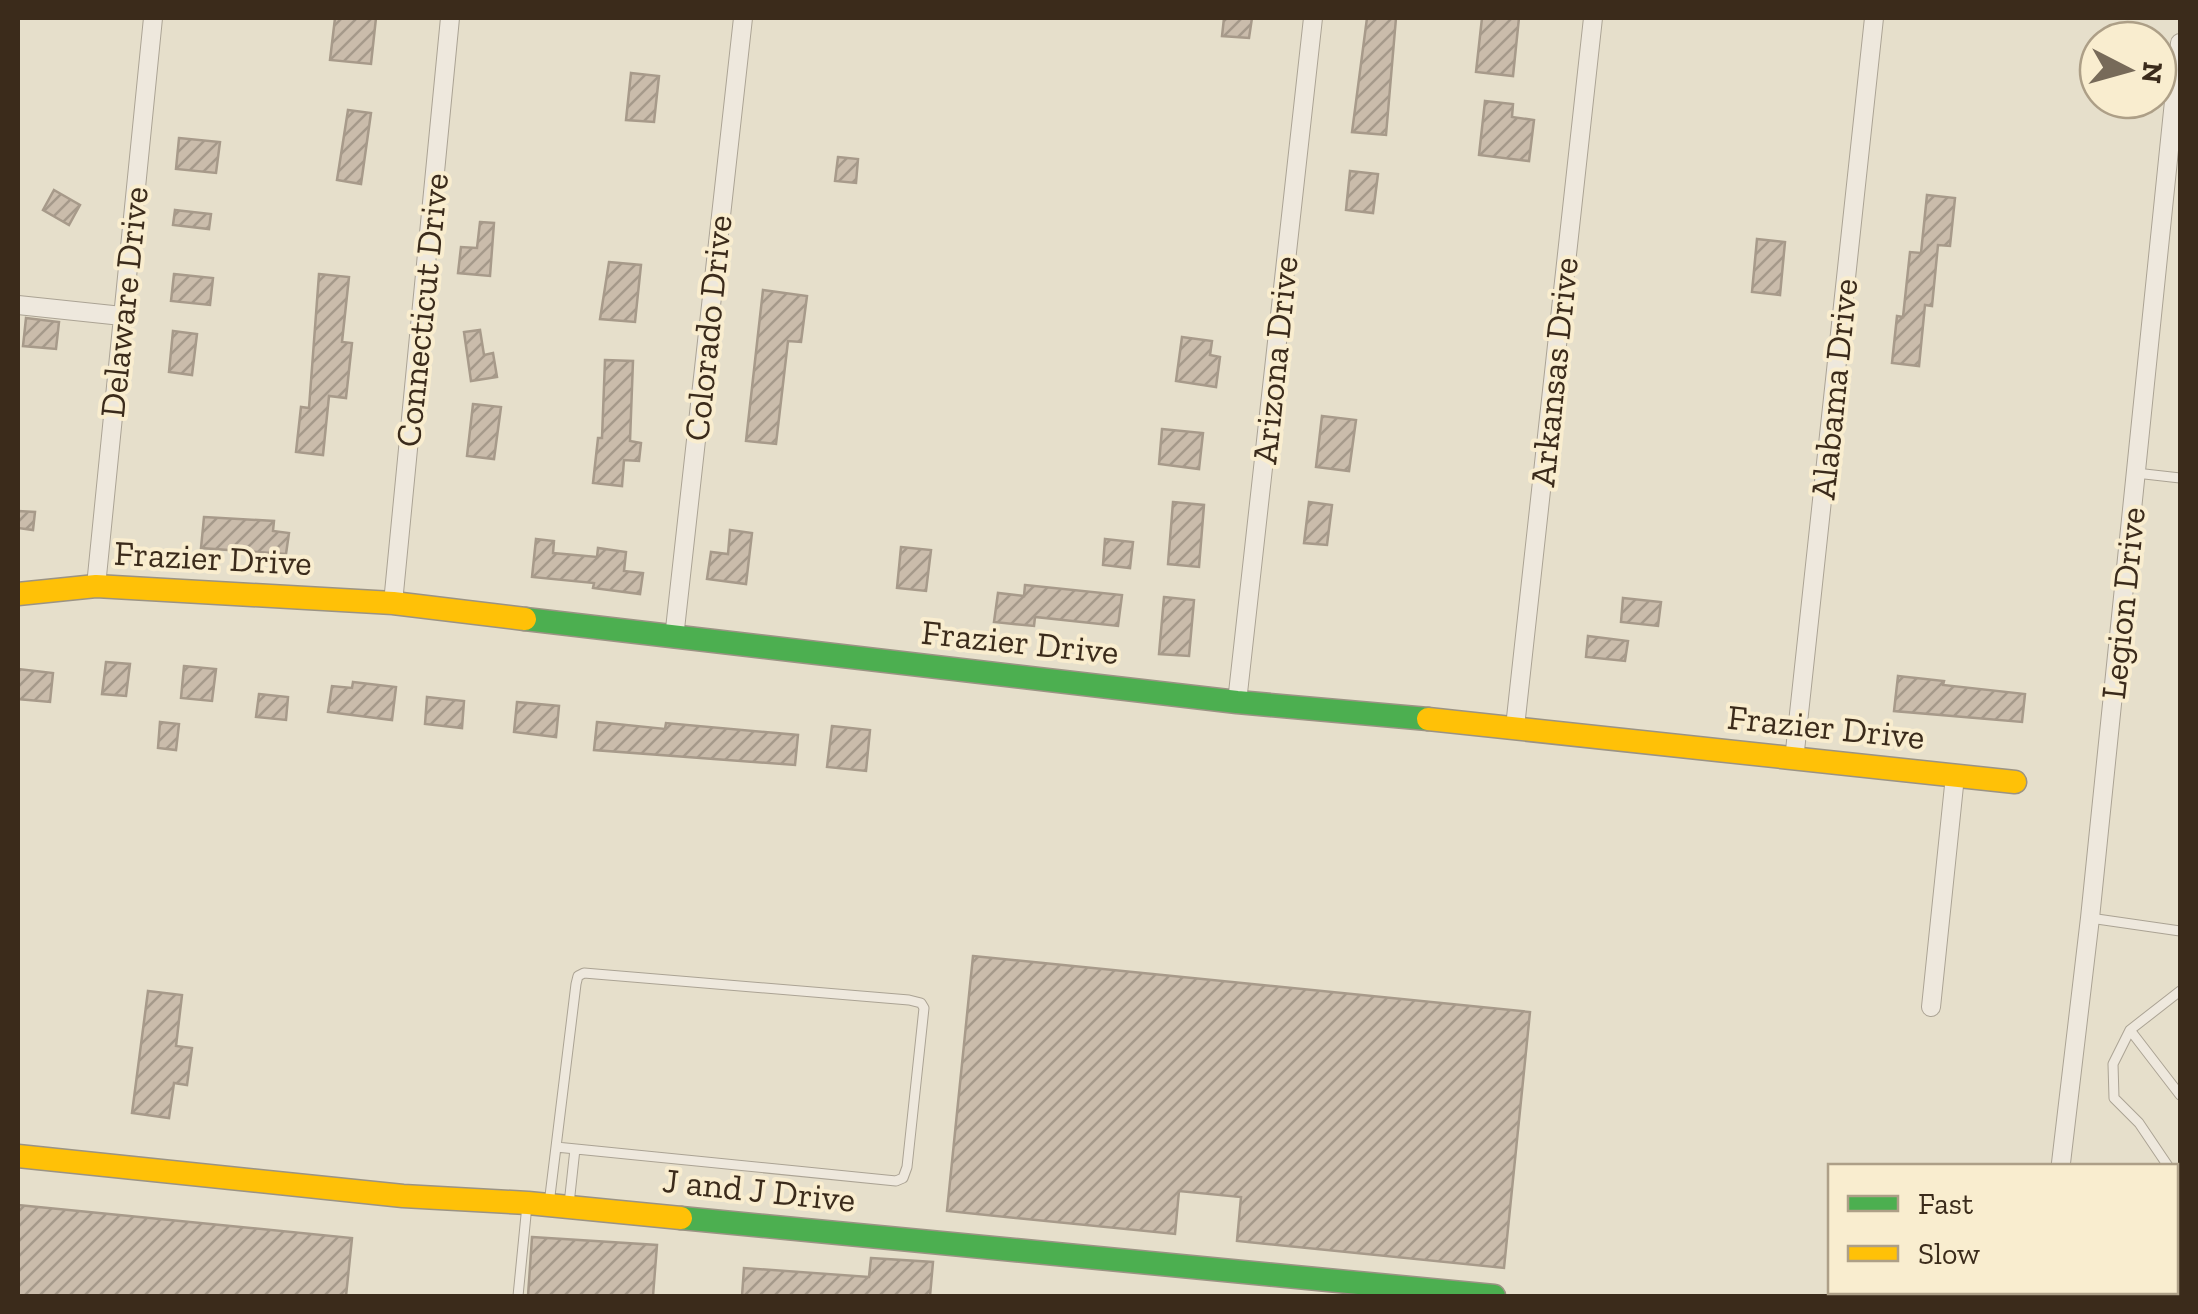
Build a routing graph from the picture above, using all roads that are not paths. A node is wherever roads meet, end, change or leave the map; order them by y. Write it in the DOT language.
graph roads {
  1 [pos="153,18"];
  2 [pos="450,18"];
  3 [pos="743,18"];
  4 [pos="1313,18"];
  5 [pos="1594,18"];
  6 [pos="1874,18"];
  7 [pos="2180,43"];
  8 [pos="18,305"];
  9 [pos="122,316"];
  10 [pos="2136,472"];
  11 [pos="2180,478"];
  12 [pos="96,586"];
  13 [pos="18,594"];
  14 [pos="393,603"];
  15 [pos="674,638"];
  16 [pos="1237,702"];
  17 [pos="1515,727"];
  18 [pos="1794,760"];
  19 [pos="1955,776"];
  20 [pos="2015,782"];
  21 [pos="2090,918"];
  22 [pos="2180,931"];
  23 [pos="2179,996"];
  24 [pos="1931,1007"];
  25 [pos="2130,1030"];
  26 [pos="2180,1095"];
  27 [pos="556,1147"];
  28 [pos="575,1148"];
  29 [pos="18,1156"];
  30 [pos="2065,1164"];
  31 [pos="2167,1164"];
  32 [pos="548,1205"];
  33 [pos="518,1296"];
  34 [pos="1494,1296"];
  1 -- 9 [label="street, Delaware Drive"];
  2 -- 14 [label="street, Connecticut Drive"];
  3 -- 15 [label="street, Colorado Drive"];
  4 -- 16 [label="street, Arizona Drive"];
  5 -- 17 [label="street, Arkansas Drive"];
  6 -- 18 [label="street, Alabama Drive"];
  7 -- 10 [label="street, Legion Drive"];
  8 -- 9 [label="street"];
  9 -- 12 [label="street, Delaware Drive"];
  10 -- 11 [label="lane"];
  10 -- 21 [label="street, Legion Drive"];
  12 -- 13 [label="street, Frazier Drive"];
  12 -- 14 [label="street, Frazier Drive"];
  14 -- 15 [label="street, Frazier Drive"];
  15 -- 16 [label="street, Frazier Drive"];
  16 -- 17 [label="street, Frazier Drive"];
  17 -- 18 [label="street, Frazier Drive"];
  18 -- 19 [label="street, Frazier Drive"];
  19 -- 20 [label="street, Frazier Drive"];
  19 -- 24 [label="street"];
  21 -- 22 [label="lane"];
  21 -- 30 [label="street, Legion Drive"];
  23 -- 25 [label="lane"];
  25 -- 26 [label="lane"];
  25 -- 31 [label="lane"];
  27 -- 28 [label="lane"];
  27 -- 28 [label="lane"];
  27 -- 32 [label="lane"];
  28 -- 32 [label="lane"];
  29 -- 32 [label="street, J and J Drive"];
  32 -- 33 [label="lane"];
  32 -- 34 [label="street, J and J Drive"];
}
